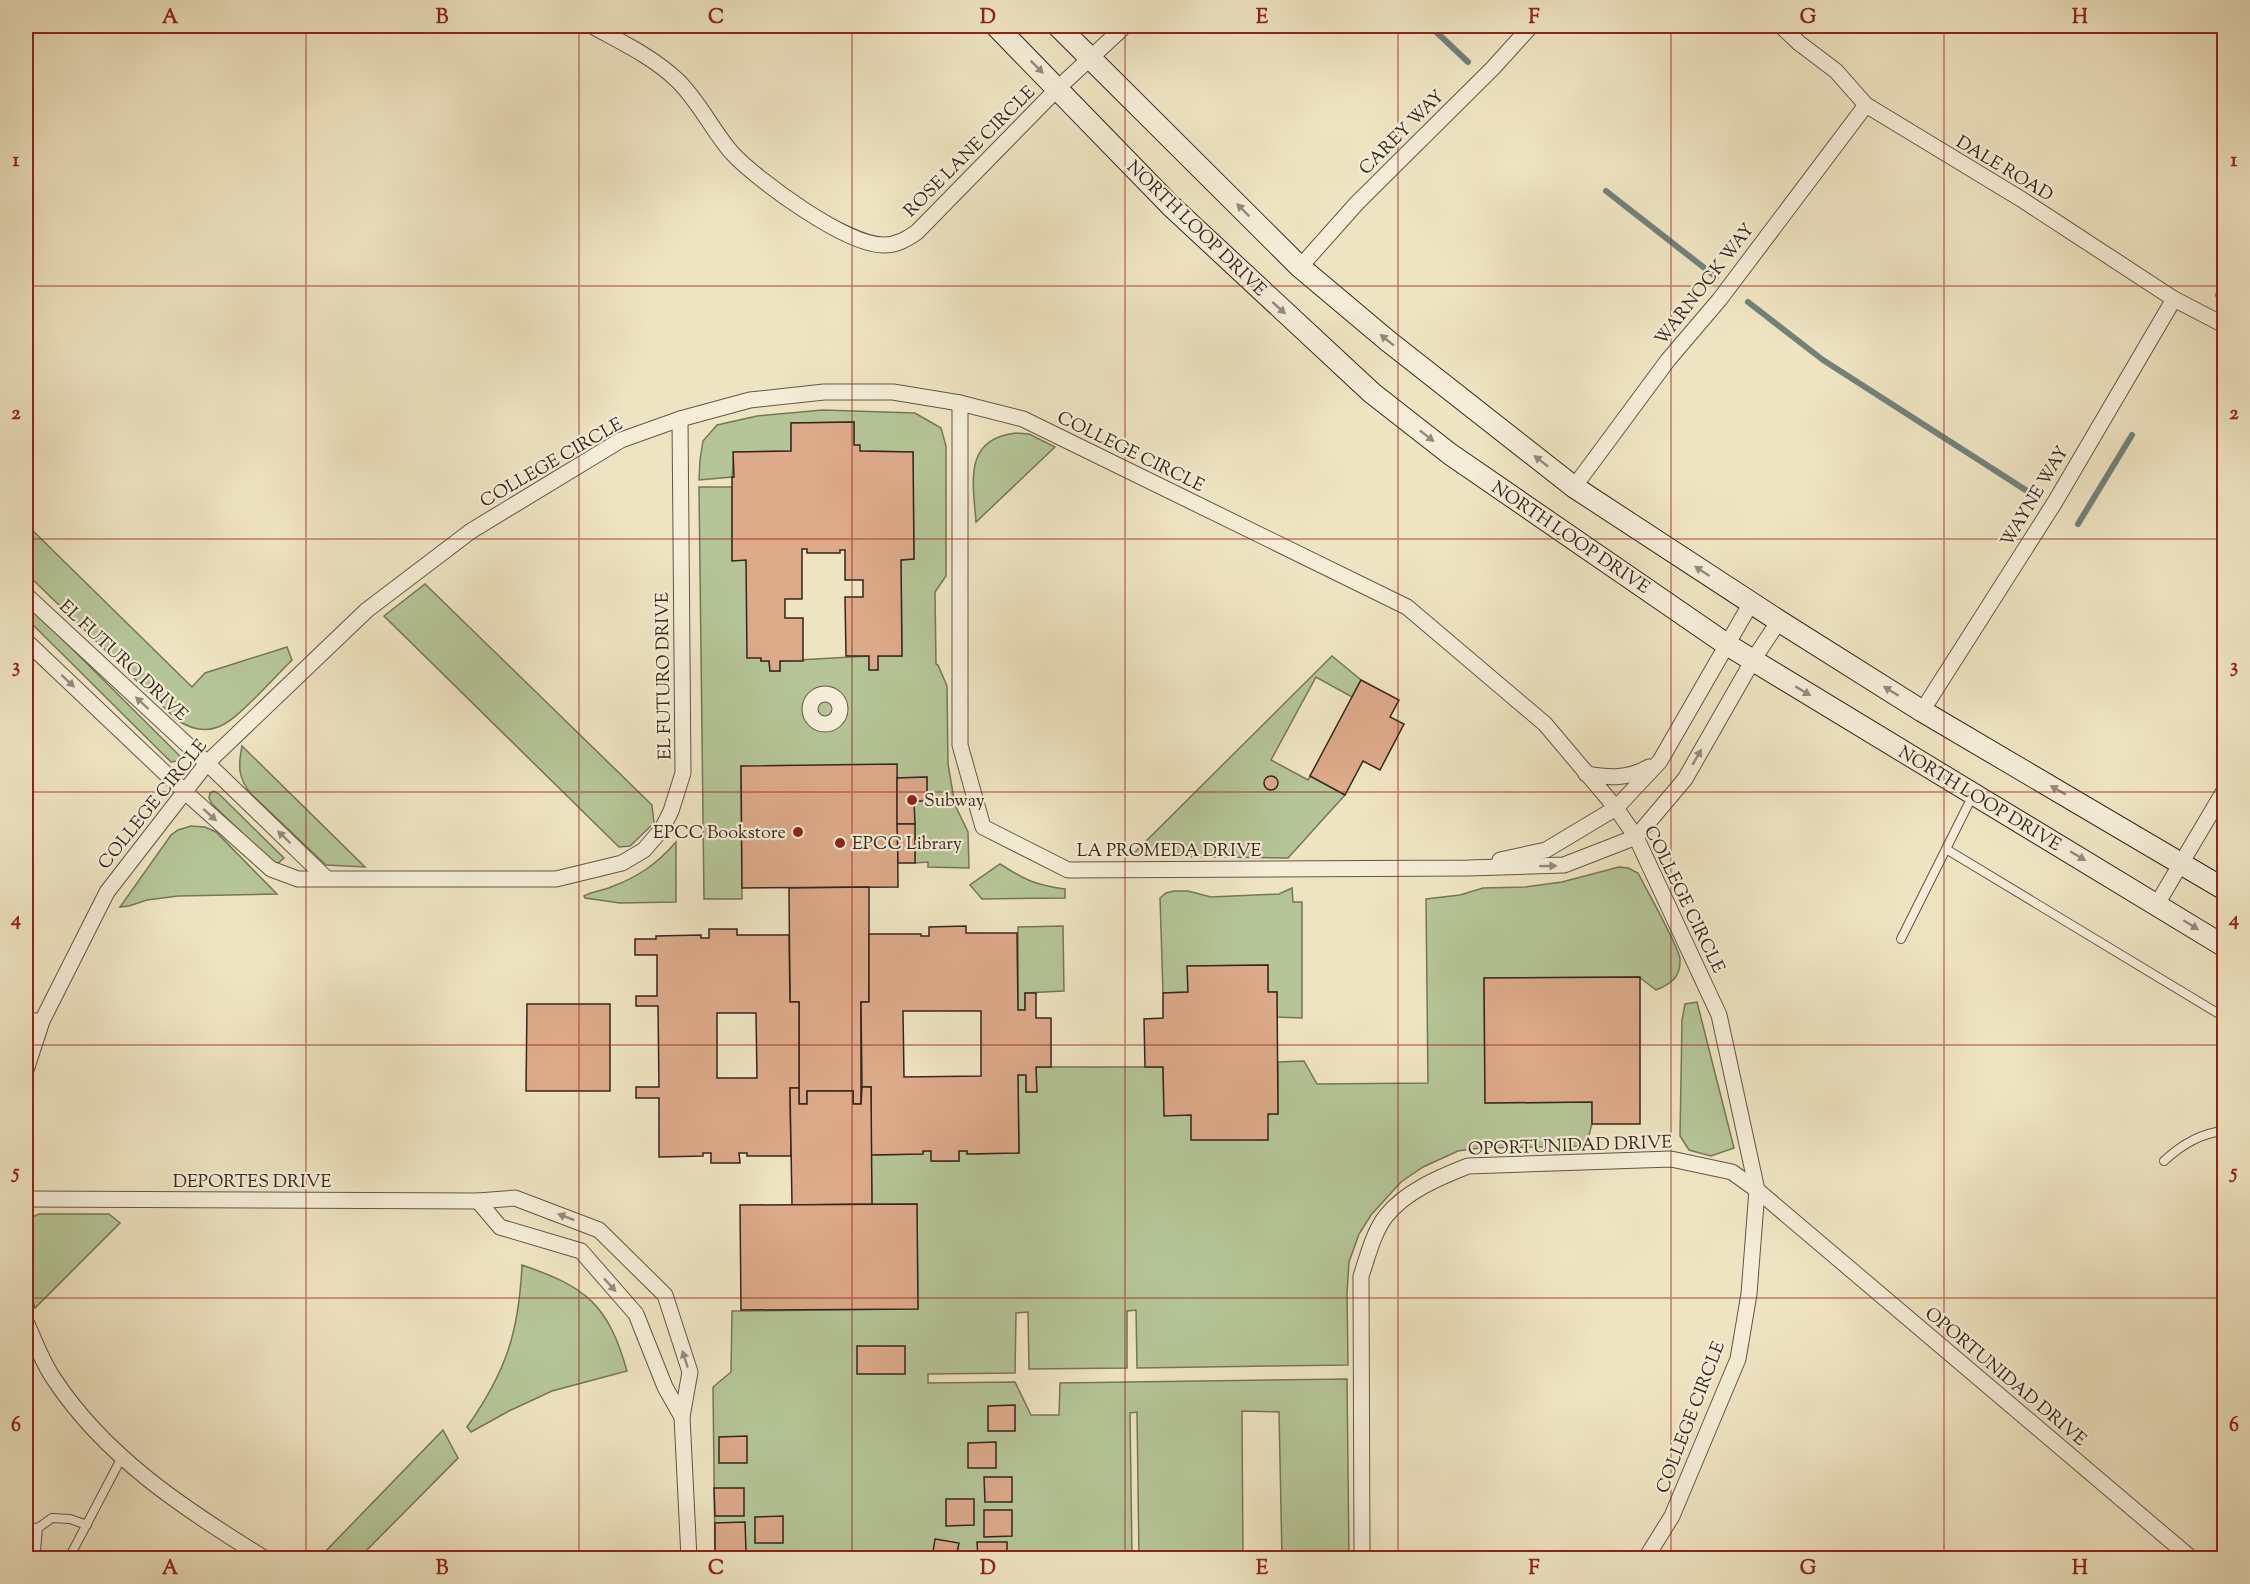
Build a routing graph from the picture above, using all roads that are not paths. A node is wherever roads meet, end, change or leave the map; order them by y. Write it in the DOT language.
graph roads {
  1 [pos="592,26"];
  2 [pos="996,26"];
  3 [pos="1058,26"];
  4 [pos="1125,26"];
  5 [pos="1531,26"];
  6 [pos="1781,26"];
  7 [pos="1090,58"];
  8 [pos="1058,88"];
  9 [pos="1866,105"];
  10 [pos="1300,267"];
  11 [pos="2174,299"];
  12 [pos="2224,325"];
  13 [pos="960,403"];
  14 [pos="680,419"];
  15 [pos="1574,488"];
  16 [pos="26,595"];
  17 [pos="1751,603"];
  18 [pos="1779,621"];
  19 [pos="26,641"];
  20 [pos="1726,644"];
  21 [pos="1752,660"];
  22 [pos="1922,711"];
  23 [pos="1660,761"];
  24 [pos="207,763"];
  25 [pos="1586,774"];
  26 [pos="184,791"];
  27 [pos="2224,791"];
  28 [pos="1974,794"];
  29 [pos="1616,808"];
  30 [pos="1636,837"];
  31 [pos="1946,849"];
  32 [pos="2181,862"];
  33 [pos="1468,868"];
  34 [pos="326,878"];
  35 [pos="2224,889"];
  36 [pos="2157,904"];
  37 [pos="1901,939"];
  38 [pos="2224,946"];
  39 [pos="2224,1017"];
  40 [pos="42,1021"];
  41 [pos="26,1022"];
  42 [pos="29,1047"];
  43 [pos="26,1070"];
  44 [pos="2224,1131"];
  45 [pos="2164,1161"];
  46 [pos="1757,1190"];
  47 [pos="26,1199"];
  48 [pos="478,1201"];
  49 [pos="26,1322"];
  50 [pos="682,1416"];
  51 [pos="122,1457"];
  52 [pos="87,1525"];
  53 [pos="26,1527"];
  54 [pos="38,1528"];
  55 [pos="38,1558"];
  56 [pos="69,1558"];
  57 [pos="264,1558"];
  58 [pos="689,1558"];
  59 [pos="1362,1558"];
  60 [pos="1646,1558"];
  61 [pos="2191,1558"];
  1 -- 8 [label="street, ROSE LANE CIRCLE"];
  2 -- 8 [label="main road, NORTH LOOP DRIVE, one-way"];
  3 -- 7 [label="main road"];
  4 -- 7 [label="street, ROSE LANE CIRCLE"];
  5 -- 10 [label="street, CAREY WAY"];
  6 -- 9 [label="street, DALE ROAD"];
  7 -- 8 [label="street, ROSE LANE CIRCLE"];
  10 -- 7 [label="main road, one-way"];
  8 -- 20 [label="main road, NORTH LOOP DRIVE, one-way"];
  9 -- 11 [label="street, DALE ROAD"];
  9 -- 15 [label="street, WARNOCK WAY"];
  15 -- 10 [label="main road, one-way"];
  11 -- 12 [label="street, DALE ROAD"];
  11 -- 22 [label="street, WAYNE WAY"];
  13 -- 14 [label="street, COLLEGE CIRCLE"];
  13 -- 25 [label="street, COLLEGE CIRCLE"];
  13 -- 33 [label="street, LA PROMEDA DRIVE"];
  14 -- 24 [label="street, COLLEGE CIRCLE"];
  14 -- 34 [label="street, EL FUTURO DRIVE"];
  17 -- 15 [label="main road, one-way"];
  24 -- 16 [label="street, EL FUTURO DRIVE, one-way"];
  17 -- 18 [label="main road"];
  17 -- 20 [label="street"];
  18 -- 21 [label="street"];
  22 -- 18 [label="main road, one-way"];
  19 -- 26 [label="street, EL FUTURO DRIVE, one-way"];
  20 -- 21 [label="main road, NORTH LOOP DRIVE"];
  20 -- 23 [label="street"];
  21 -- 28 [label="main road, NORTH LOOP DRIVE, one-way"];
  30 -- 21 [label="street, one-way"];
  32 -- 22 [label="main road, one-way"];
  23 -- 25 [label="street"];
  23 -- 29 [label="street"];
  24 -- 26 [label="street, COLLEGE CIRCLE"];
  34 -- 24 [label="street, EL FUTURO DRIVE, one-way"];
  25 -- 29 [label="street, COLLEGE CIRCLE"];
  26 -- 34 [label="street, EL FUTURO DRIVE, one-way"];
  26 -- 40 [label="street, COLLEGE CIRCLE"];
  27 -- 32 [label="street"];
  28 -- 31 [label="lane"];
  28 -- 36 [label="main road, NORTH LOOP DRIVE, one-way"];
  29 -- 30 [label="street, COLLEGE CIRCLE"];
  29 -- 33 [label="street"];
  33 -- 30 [label="street, one-way"];
  30 -- 46 [label="street, COLLEGE CIRCLE"];
  31 -- 37 [label="lane"];
  31 -- 39 [label="lane"];
  32 -- 35 [label="main road"];
  32 -- 36 [label="street"];
  36 -- 38 [label="main road, NORTH LOOP DRIVE, one-way"];
  40 -- 41 [label="street"];
  40 -- 42 [label="street, COLLEGE CIRCLE"];
  42 -- 43 [label="street, COLLEGE CIRCLE"];
  44 -- 45 [label="lane"];
  46 -- 59 [label="street, OPORTUNIDAD DRIVE"];
  46 -- 60 [label="street, COLLEGE CIRCLE"];
  46 -- 61 [label="street, OPORTUNIDAD DRIVE"];
  47 -- 48 [label="street, DEPORTES DRIVE"];
  48 -- 50 [label="street, DEPORTES DRIVE, one-way"];
  50 -- 48 [label="street, DEPORTES DRIVE, one-way"];
  49 -- 51 [label="street"];
  50 -- 58 [label="street, DEPORTES DRIVE"];
  51 -- 52 [label="lane"];
  51 -- 57 [label="street"];
  52 -- 54 [label="lane"];
  52 -- 56 [label="lane"];
  53 -- 54 [label="lane"];
  54 -- 55 [label="lane"];
}
